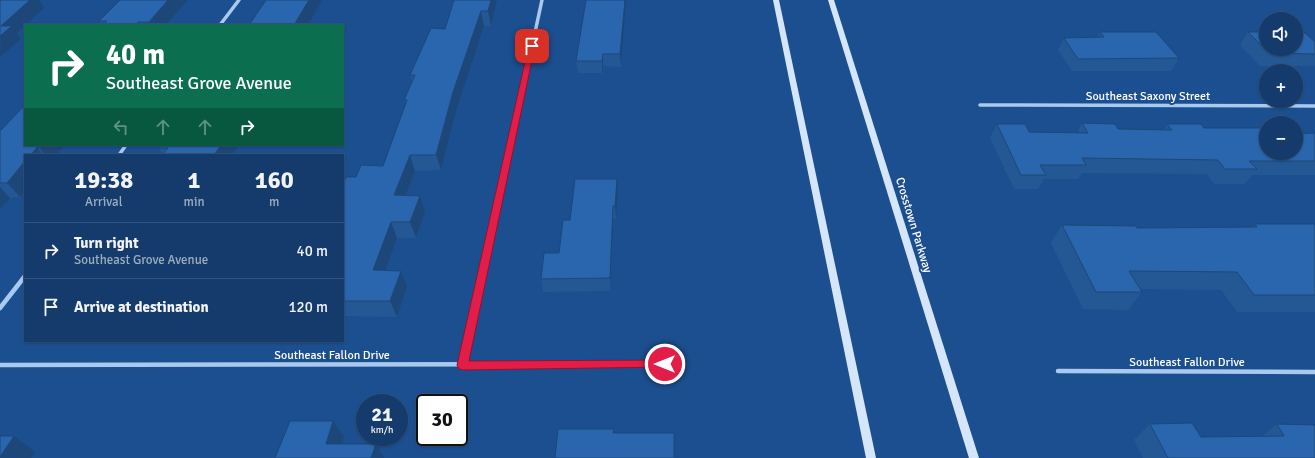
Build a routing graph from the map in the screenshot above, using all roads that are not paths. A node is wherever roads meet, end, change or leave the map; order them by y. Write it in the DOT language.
graph roads {
  1 [pos="239,0"];
  2 [pos="542,0"];
  3 [pos="776,0"];
  4 [pos="831,0"];
  5 [pos="221,24"];
  6 [pos="980,105"];
  7 [pos="1315,106"];
  8 [pos="24,277"];
  9 [pos="0,308"];
  10 [pos="665,364"];
  11 [pos="0,365"];
  12 [pos="463,365"];
  13 [pos="1058,371"];
  14 [pos="1315,372"];
  15 [pos="871,458"];
  16 [pos="974,458"];
  1 -- 5 [label="street"];
  2 -- 12 [label="street"];
  3 -- 15 [label="main road"];
  4 -- 16 [label="main road, Crosstown Parkway"];
  6 -- 7 [label="street, Southeast Saxony Street"];
  8 -- 9 [label="street"];
  10 -- 12 [label="street, Southeast Fallon Drive"];
  11 -- 12 [label="street, Southeast Fallon Drive"];
  13 -- 14 [label="street, Southeast Fallon Drive"];
}
